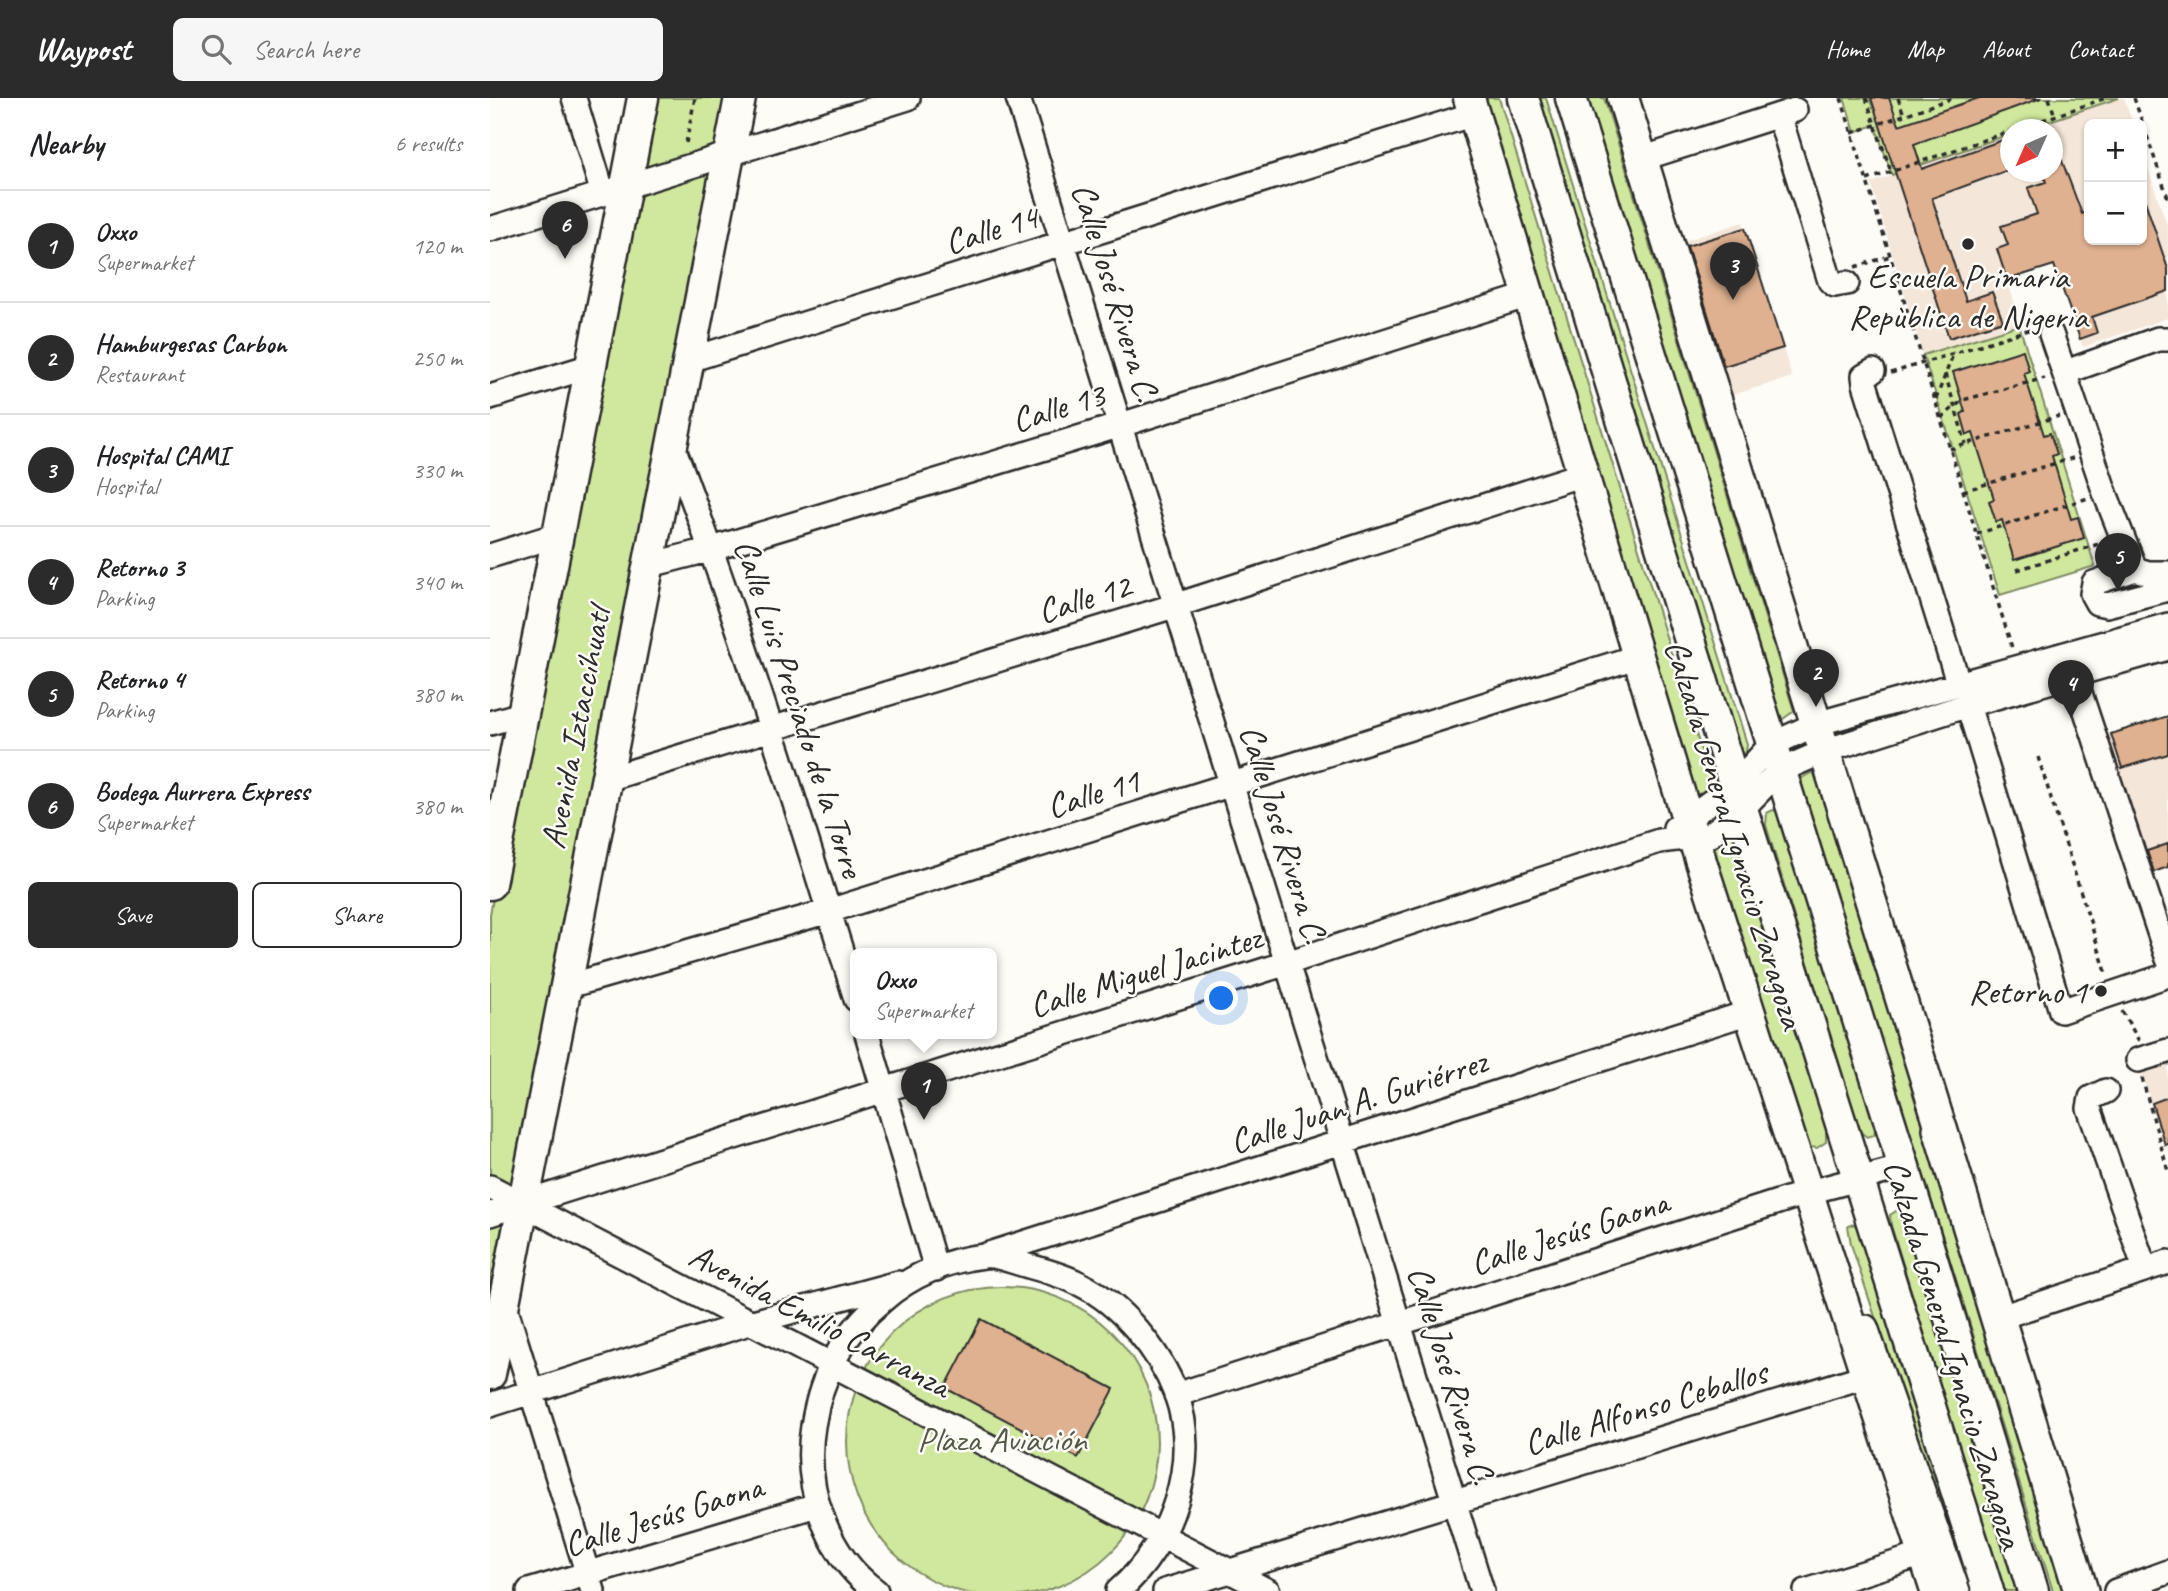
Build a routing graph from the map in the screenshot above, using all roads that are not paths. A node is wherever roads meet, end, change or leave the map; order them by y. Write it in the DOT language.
graph roads {
  1 [pos="575,98"];
  2 [pos="643,98"];
  3 [pos="740,98"];
  4 [pos="908,98"];
  5 [pos="1018,98"];
  6 [pos="1523,98"];
  7 [pos="1571,98"];
  8 [pos="1623,98"];
  9 [pos="1471,106"];
  10 [pos="729,153"];
  11 [pos="1641,159"];
  12 [pos="614,191"];
  13 [pos="490,229"];
  14 [pos="1064,243"];
  15 [pos="1847,283"];
  16 [pos="1529,295"];
  17 [pos="2051,334"];
  18 [pos="2168,339"];
  19 [pos="689,360"];
  20 [pos="591,366"];
  21 [pos="1873,371"];
  22 [pos="2066,372"];
  23 [pos="490,397"];
  24 [pos="1121,425"];
  25 [pos="671,441"];
  26 [pos="1583,474"];
  27 [pos="557,535"];
  28 [pos="712,549"];
  29 [pos="490,556"];
  30 [pos="646,565"];
  31 [pos="2135,569"];
  32 [pos="2168,573"];
  33 [pos="2168,589"];
  34 [pos="1177,605"];
  35 [pos="2168,625"];
  36 [pos="2168,648"];
  37 [pos="2066,652"];
  38 [pos="1639,656"];
  39 [pos="2073,676"];
  40 [pos="1958,682"];
  41 [pos="1968,705"];
  42 [pos="525,713"];
  43 [pos="490,723"];
  44 [pos="772,731"];
  45 [pos="1821,738"];
  46 [pos="1775,758"];
  47 [pos="604,780"];
  48 [pos="1232,786"];
  49 [pos="1738,797"];
  50 [pos="1690,829"];
  51 [pos="490,882"];
  52 [pos="829,911"];
  53 [pos="2168,959"];
  54 [pos="1287,964"];
  55 [pos="2168,975"];
  56 [pos="850,979"];
  57 [pos="565,987"];
  58 [pos="1750,1012"];
  59 [pos="868,1039"];
  60 [pos="2168,1051"];
  61 [pos="2138,1060"];
  62 [pos="883,1088"];
  63 [pos="2106,1091"];
  64 [pos="1940,1129"];
  65 [pos="1344,1143"];
  66 [pos="1905,1167"];
  67 [pos="1859,1179"];
  68 [pos="490,1187"];
  69 [pos="1809,1192"];
  70 [pos="524,1204"];
  71 [pos="490,1214"];
  72 [pos="986,1255"];
  73 [pos="2168,1262"];
  74 [pos="936,1269"];
  75 [pos="2145,1269"];
  76 [pos="904,1281"];
  77 [pos="504,1300"];
  78 [pos="2010,1314"];
  79 [pos="749,1323"];
  80 [pos="1398,1324"];
  81 [pos="829,1365"];
  82 [pos="490,1374"];
  83 [pos="1865,1376"];
  84 [pos="531,1393"];
  85 [pos="1176,1395"];
  86 [pos="490,1405"];
  87 [pos="1907,1474"];
  88 [pos="1455,1502"];
  89 [pos="817,1505"];
  90 [pos="1163,1539"];
  91 [pos="1924,1554"];
  92 [pos="1231,1571"];
  93 [pos="2168,1572"];
  94 [pos="590,1582"];
  95 [pos="529,1591"];
  96 [pos="876,1591"];
  97 [pos="1118,1591"];
  98 [pos="1165,1591"];
  99 [pos="1268,1591"];
  100 [pos="1482,1591"];
  101 [pos="1806,1591"];
  102 [pos="1936,1591"];
  103 [pos="1958,1591"];
  104 [pos="1988,1591"];
  105 [pos="2033,1591"];
  106 [pos="2085,1591"];
  107 [pos="2116,1591"];
  1 -- 12 [label="street"];
  2 -- 12 [label="main road, Avenida Iztaccíhuatl"];
  3 -- 10 [label="main road, Avenida Iztaccíhuatl"];
  4 -- 10 [label="street"];
  5 -- 14 [label="street, Calle José Rivera C."];
  6 -- 49 [label="main road, Calzada General Ignacio Zaragoza"];
  7 -- 46 [label="main road, Calzada General Ignacio Zaragoza"];
  8 -- 11 [label="main road, Calzada General Ignacio Zaragoza"];
  9 -- 14 [label="street, Calle 14"];
  9 -- 16 [label="main road, Calzada General Ignacio Zaragoza"];
  10 -- 12 [label="street"];
  10 -- 19 [label="main road, Avenida Iztaccíhuatl"];
  11 -- 15 [label="street"];
  11 -- 45 [label="main road, Calzada General Ignacio Zaragoza"];
  12 -- 13 [label="street"];
  12 -- 20 [label="main road, Avenida Iztaccíhuatl"];
  14 -- 19 [label="street, Calle 14"];
  14 -- 24 [label="street, Calle José Rivera C."];
  16 -- 24 [label="street, Calle 13"];
  16 -- 26 [label="main road, Calzada General Ignacio Zaragoza"];
  17 -- 22 [label="street"];
  18 -- 22 [label="street"];
  19 -- 25 [label="main road, Avenida Iztaccíhuatl"];
  20 -- 23 [label="street"];
  20 -- 27 [label="main road, Avenida Iztaccíhuatl"];
  21 -- 40 [label="street"];
  22 -- 31 [label="street"];
  24 -- 28 [label="street, Calle 13"];
  24 -- 34 [label="street, Calle José Rivera C."];
  25 -- 28 [label="street, Calle Luis Preciado de la Torre"];
  25 -- 30 [label="main road, Avenida Iztaccíhuatl"];
  26 -- 34 [label="street, Calle 12"];
  26 -- 38 [label="main road, Calzada General Ignacio Zaragoza"];
  27 -- 29 [label="street"];
  27 -- 42 [label="main road, Avenida Iztaccíhuatl"];
  28 -- 30 [label="street, Calle 13"];
  28 -- 44 [label="street, Calle Luis Preciado de la Torre"];
  30 -- 47 [label="main road, Avenida Iztaccíhuatl"];
  31 -- 32 [label="street"];
  31 -- 33 [label="street"];
  34 -- 44 [label="street, Calle 12"];
  34 -- 48 [label="street, Calle José Rivera C."];
  35 -- 37 [label="street"];
  36 -- 39 [label="street"];
  37 -- 39 [label="street"];
  37 -- 40 [label="street"];
  38 -- 48 [label="street, Calle 11"];
  38 -- 50 [label="main road, Calzada General Ignacio Zaragoza"];
  39 -- 41 [label="street"];
  39 -- 53 [label="street"];
  40 -- 45 [label="street"];
  41 -- 45 [label="street"];
  41 -- 55 [label="street"];
  42 -- 43 [label="street"];
  42 -- 51 [label="main road, Avenida Iztaccíhuatl"];
  44 -- 47 [label="street, Calle 12"];
  44 -- 52 [label="street, Calle Luis Preciado de la Torre"];
  45 -- 46 [label="street"];
  45 -- 64 [label="main road, Calzada General Ignacio Zaragoza"];
  46 -- 49 [label="street, Calle Miguel Jacintez"];
  46 -- 66 [label="main road, Calzada General Ignacio Zaragoza"];
  47 -- 57 [label="main road, Avenida Iztaccíhuatl"];
  48 -- 52 [label="street, Calle 11"];
  48 -- 54 [label="street, Calle José Rivera C."];
  49 -- 50 [label="street, Calle Miguel Jacintez"];
  49 -- 67 [label="main road, Calzada General Ignacio Zaragoza"];
  50 -- 54 [label="street, Calle Miguel Jacintez"];
  50 -- 58 [label="main road, Calzada General Ignacio Zaragoza"];
  52 -- 56 [label="street, Calle Luis Preciado de la Torre"];
  52 -- 57 [label="street, Calle 11"];
  54 -- 62 [label="street, Calle Miguel Jacintez"];
  54 -- 65 [label="street, Calle José Rivera C."];
  57 -- 70 [label="main road, Avenida Iztaccíhuatl"];
  58 -- 65 [label="street, Calle Juan A. Guriérrez"];
  58 -- 69 [label="main road, Calzada General Ignacio Zaragoza"];
  59 -- 62 [label="street"];
  60 -- 61 [label="street"];
  62 -- 70 [label="street, Calle Miguel Jacintez"];
  62 -- 74 [label="street"];
  63 -- 75 [label="street"];
  64 -- 78 [label="main road, Calzada General Ignacio Zaragoza"];
  64 -- 106 [label="highway"];
  65 -- 72 [label="street, Calle Juan A. Guriérrez"];
  65 -- 80 [label="street, Calle José Rivera C."];
  66 -- 67 [label="street, Calle Jesús Gaona"];
  66 -- 105 [label="main road, Calzada General Ignacio Zaragoza"];
  67 -- 69 [label="street, Calle Jesús Gaona"];
  67 -- 104 [label="main road, Calzada General Ignacio Zaragoza"];
  68 -- 70 [label="street, Avenida Emilio Carranza"];
  69 -- 80 [label="street, Calle Jesús Gaona"];
  69 -- 83 [label="main road, Calzada General Ignacio Zaragoza"];
  69 -- 87 [label="street"];
  70 -- 71 [label="street, Calle Miguel Jacintez"];
  70 -- 77 [label="main road, Avenida Iztaccíhuatl"];
  70 -- 79 [label="street, Avenida Emilio Carranza"];
  72 -- 74 [label="street, Calle Juan A. Guriérrez"];
  72 -- 85 [label="street"];
  73 -- 75 [label="street"];
  74 -- 76 [label="street, Calle Juan A. Guriérrez"];
  75 -- 78 [label="street"];
  76 -- 79 [label="street"];
  76 -- 81 [label="street"];
  77 -- 82 [label="main road, Avenida Iztaccíhuatl"];
  77 -- 84 [label="street"];
  78 -- 106 [label="main road, Calzada General Ignacio Zaragoza"];
  79 -- 81 [label="street, Avenida Emilio Carranza"];
  79 -- 84 [label="street"];
  80 -- 85 [label="street, Calle Jesús Gaona"];
  80 -- 88 [label="street, Calle José Rivera C."];
  81 -- 89 [label="street"];
  81 -- 90 [label="street, Avenida Emilio Carranza"];
  83 -- 87 [label="main road, Calzada General Ignacio Zaragoza"];
  83 -- 88 [label="street, Calle Alfonso Ceballos"];
  84 -- 86 [label="street"];
  84 -- 94 [label="street"];
  85 -- 90 [label="street"];
  87 -- 91 [label="main road, Calzada General Ignacio Zaragoza"];
  87 -- 103 [label="street"];
  88 -- 92 [label="street, Calle Alfonso Ceballos"];
  88 -- 100 [label="street, Calle José Rivera C."];
  89 -- 94 [label="street, Calle Jesús Gaona"];
  89 -- 96 [label="street"];
  90 -- 92 [label="street, Avenida Emilio Carranza"];
  90 -- 97 [label="street"];
  91 -- 101 [label="street"];
  91 -- 102 [label="main road, Calzada General Ignacio Zaragoza"];
  92 -- 98 [label="street, Calle Alfonso Ceballos"];
  92 -- 99 [label="street, Avenida Emilio Carranza"];
  93 -- 107 [label="street"];
  94 -- 95 [label="street, Calle Jesús Gaona"];
}
